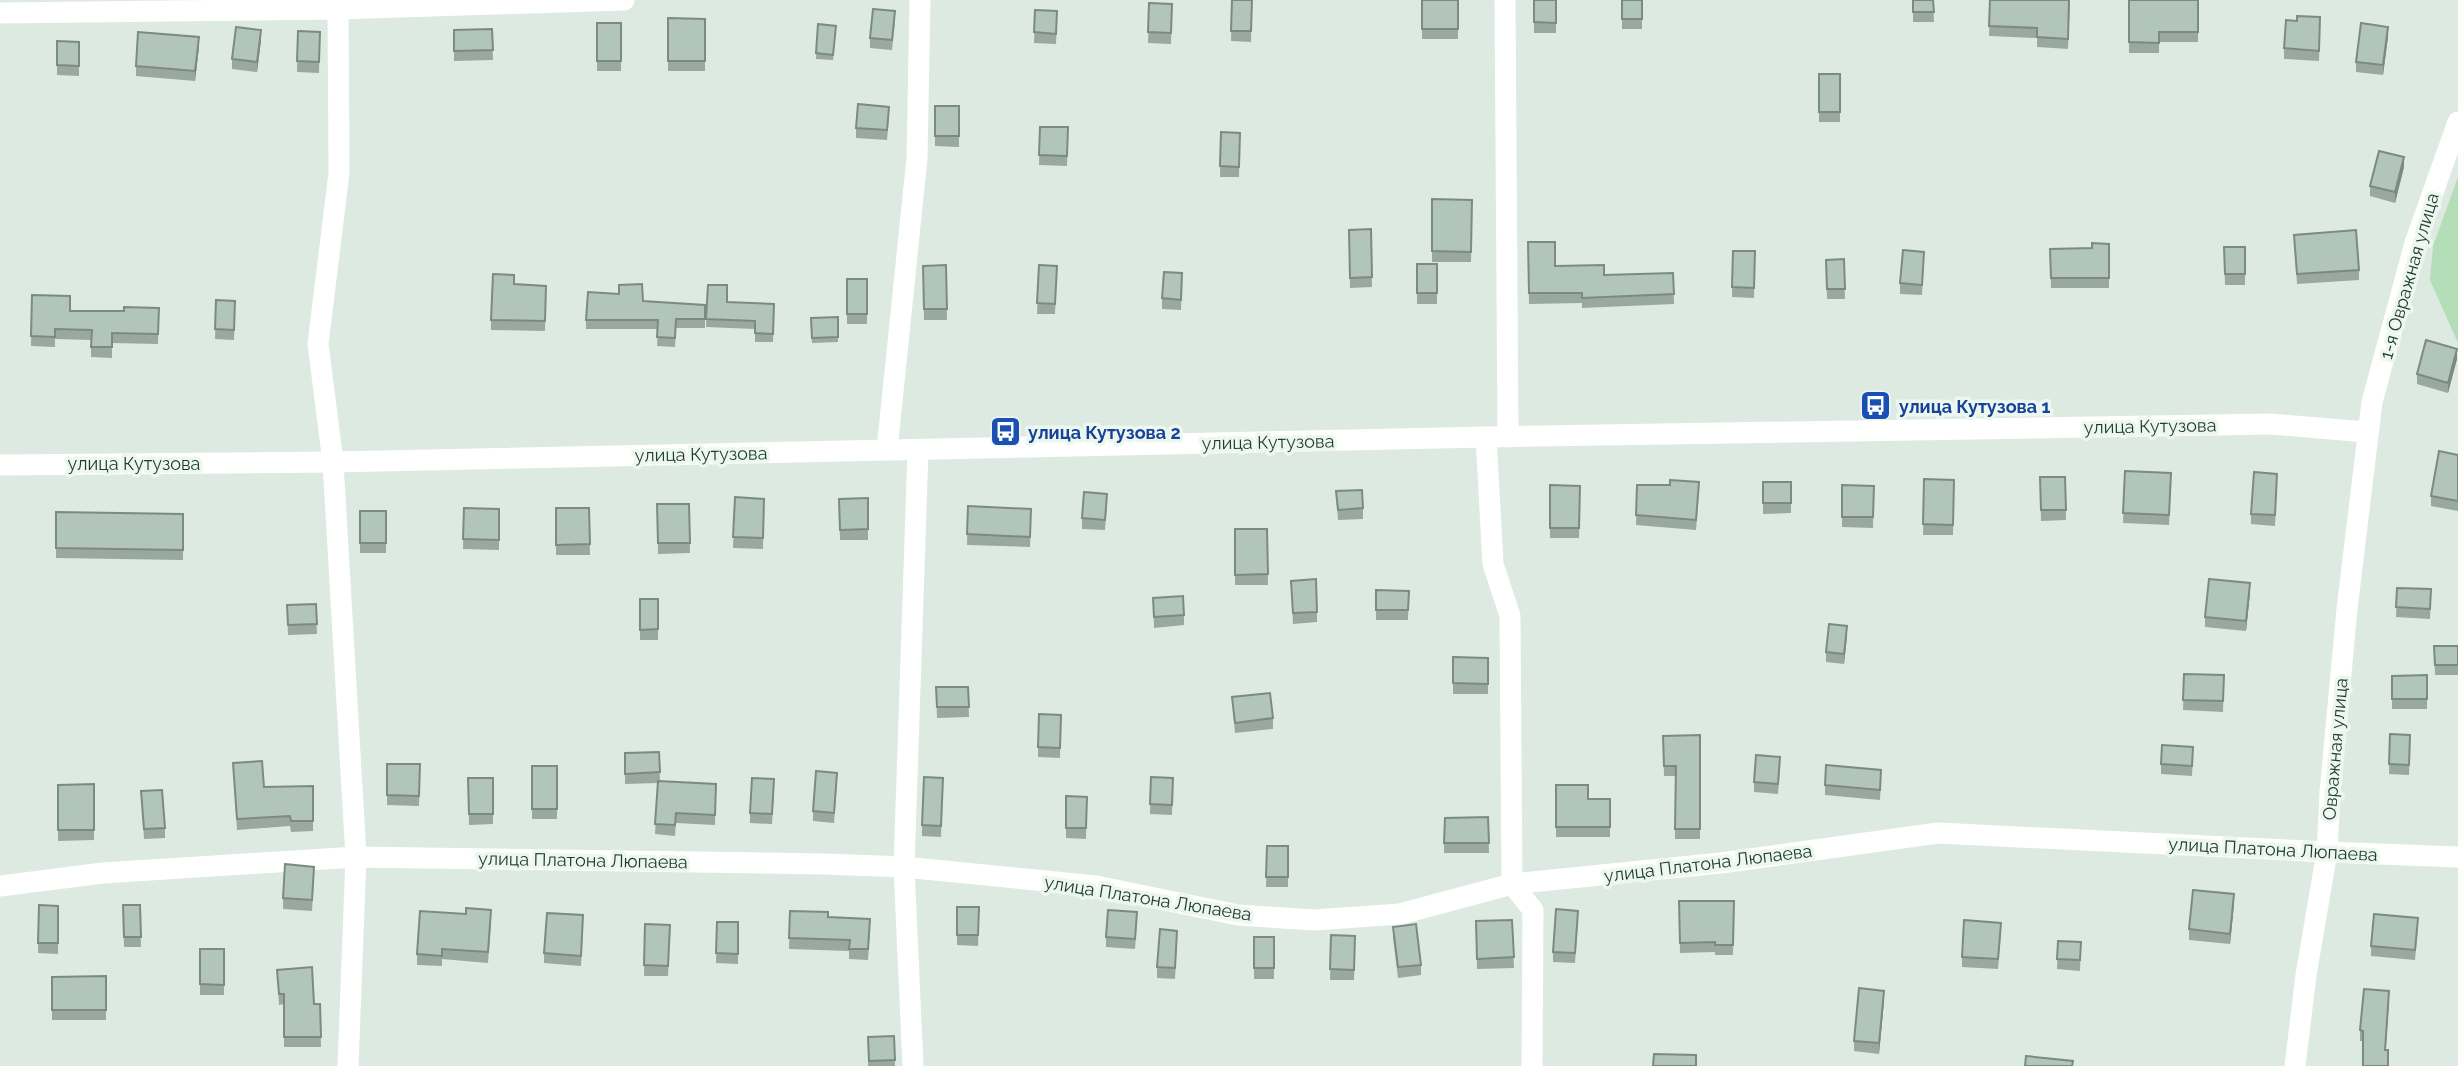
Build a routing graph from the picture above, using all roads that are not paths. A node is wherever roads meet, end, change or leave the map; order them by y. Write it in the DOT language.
graph roads {
  1 [pos="624,0"];
  2 [pos="920,0"];
  3 [pos="1505,0"];
  4 [pos="338,4"];
  5 [pos="0,13"];
  6 [pos="2458,122"];
  7 [pos="2367,432"];
  8 [pos="1486,437"];
  9 [pos="1508,437"];
  10 [pos="887,450"];
  11 [pos="918,450"];
  12 [pos="333,462"];
  13 [pos="0,464"];
  14 [pos="2327,852"];
  15 [pos="356,857"];
  16 [pos="2458,857"];
  17 [pos="904,867"];
  18 [pos="1511,884"];
  19 [pos="0,886"];
  20 [pos="348,1066"];
  21 [pos="913,1066"];
  22 [pos="1532,1066"];
  23 [pos="2295,1066"];
  1 -- 4 [label="street"];
  2 -- 10 [label="street"];
  3 -- 9 [label="street"];
  4 -- 5 [label="street"];
  4 -- 12 [label="street"];
  6 -- 7 [label="street, 1-я Овражная улица"];
  7 -- 9 [label="street, улица Кутузова"];
  7 -- 14 [label="street, Овражная улица"];
  8 -- 9 [label="street, улица Кутузова"];
  8 -- 11 [label="street, улица Кутузова"];
  8 -- 18 [label="street"];
  10 -- 11 [label="street, улица Кутузова"];
  10 -- 12 [label="street, улица Кутузова"];
  11 -- 17 [label="street"];
  12 -- 13 [label="street, улица Кутузова"];
  12 -- 15 [label="street"];
  14 -- 16 [label="street, улица Платона Люпаева"];
  14 -- 18 [label="street, улица Платона Люпаева"];
  14 -- 23 [label="street, Овражная улица"];
  15 -- 17 [label="street, улица Платона Люпаева"];
  15 -- 19 [label="street, улица Платона Люпаева"];
  15 -- 20 [label="street"];
  17 -- 18 [label="street, улица Платона Люпаева"];
  17 -- 21 [label="street"];
  18 -- 22 [label="street"];
}
